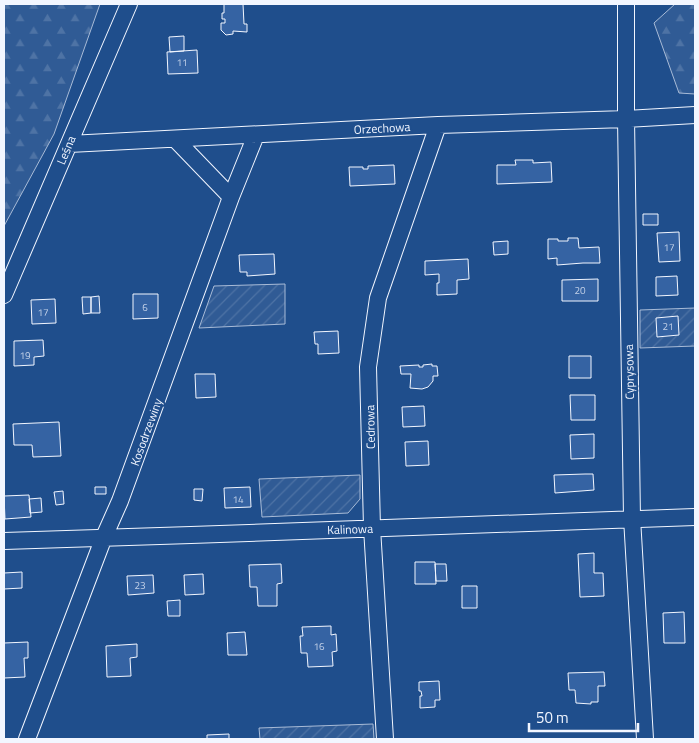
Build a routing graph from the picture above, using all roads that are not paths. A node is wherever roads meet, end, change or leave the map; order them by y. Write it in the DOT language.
graph roads {
  1 [pos="129,4"];
  2 [pos="626,4"];
  3 [pos="695,115"];
  4 [pos="626,119"];
  5 [pos="438,125"];
  6 [pos="256,135"];
  7 [pos="176,140"];
  8 [pos="69,144"];
  9 [pos="231,197"];
  10 [pos="4,295"];
  11 [pos="695,517"];
  12 [pos="632,518"];
  13 [pos="372,528"];
  14 [pos="104,537"];
  15 [pos="4,540"];
  16 [pos="27,739"];
  17 [pos="385,739"];
  18 [pos="645,739"];
  1 -- 8 [label="street, Leśna"];
  2 -- 4 [label="street, Cyprysowa"];
  3 -- 4 [label="street, Orzechowa"];
  4 -- 5 [label="street, Orzechowa"];
  4 -- 12 [label="street, Cyprysowa"];
  5 -- 6 [label="street, Orzechowa"];
  5 -- 13 [label="street, Cedrowa"];
  6 -- 7 [label="street, Orzechowa"];
  6 -- 9 [label="street, Kosodrzewiny"];
  7 -- 8 [label="street, Orzechowa"];
  7 -- 9 [label="street"];
  8 -- 10 [label="street, Leśna"];
  9 -- 14 [label="street, Kosodrzewiny"];
  11 -- 12 [label="street, Kalinowa"];
  12 -- 13 [label="street, Kalinowa"];
  12 -- 18 [label="street, Cyprysowa"];
  13 -- 14 [label="street, Kalinowa"];
  13 -- 17 [label="street, Cedrowa"];
  14 -- 15 [label="street, Kalinowa"];
  14 -- 16 [label="street, Kosodrzewiny"];
}
